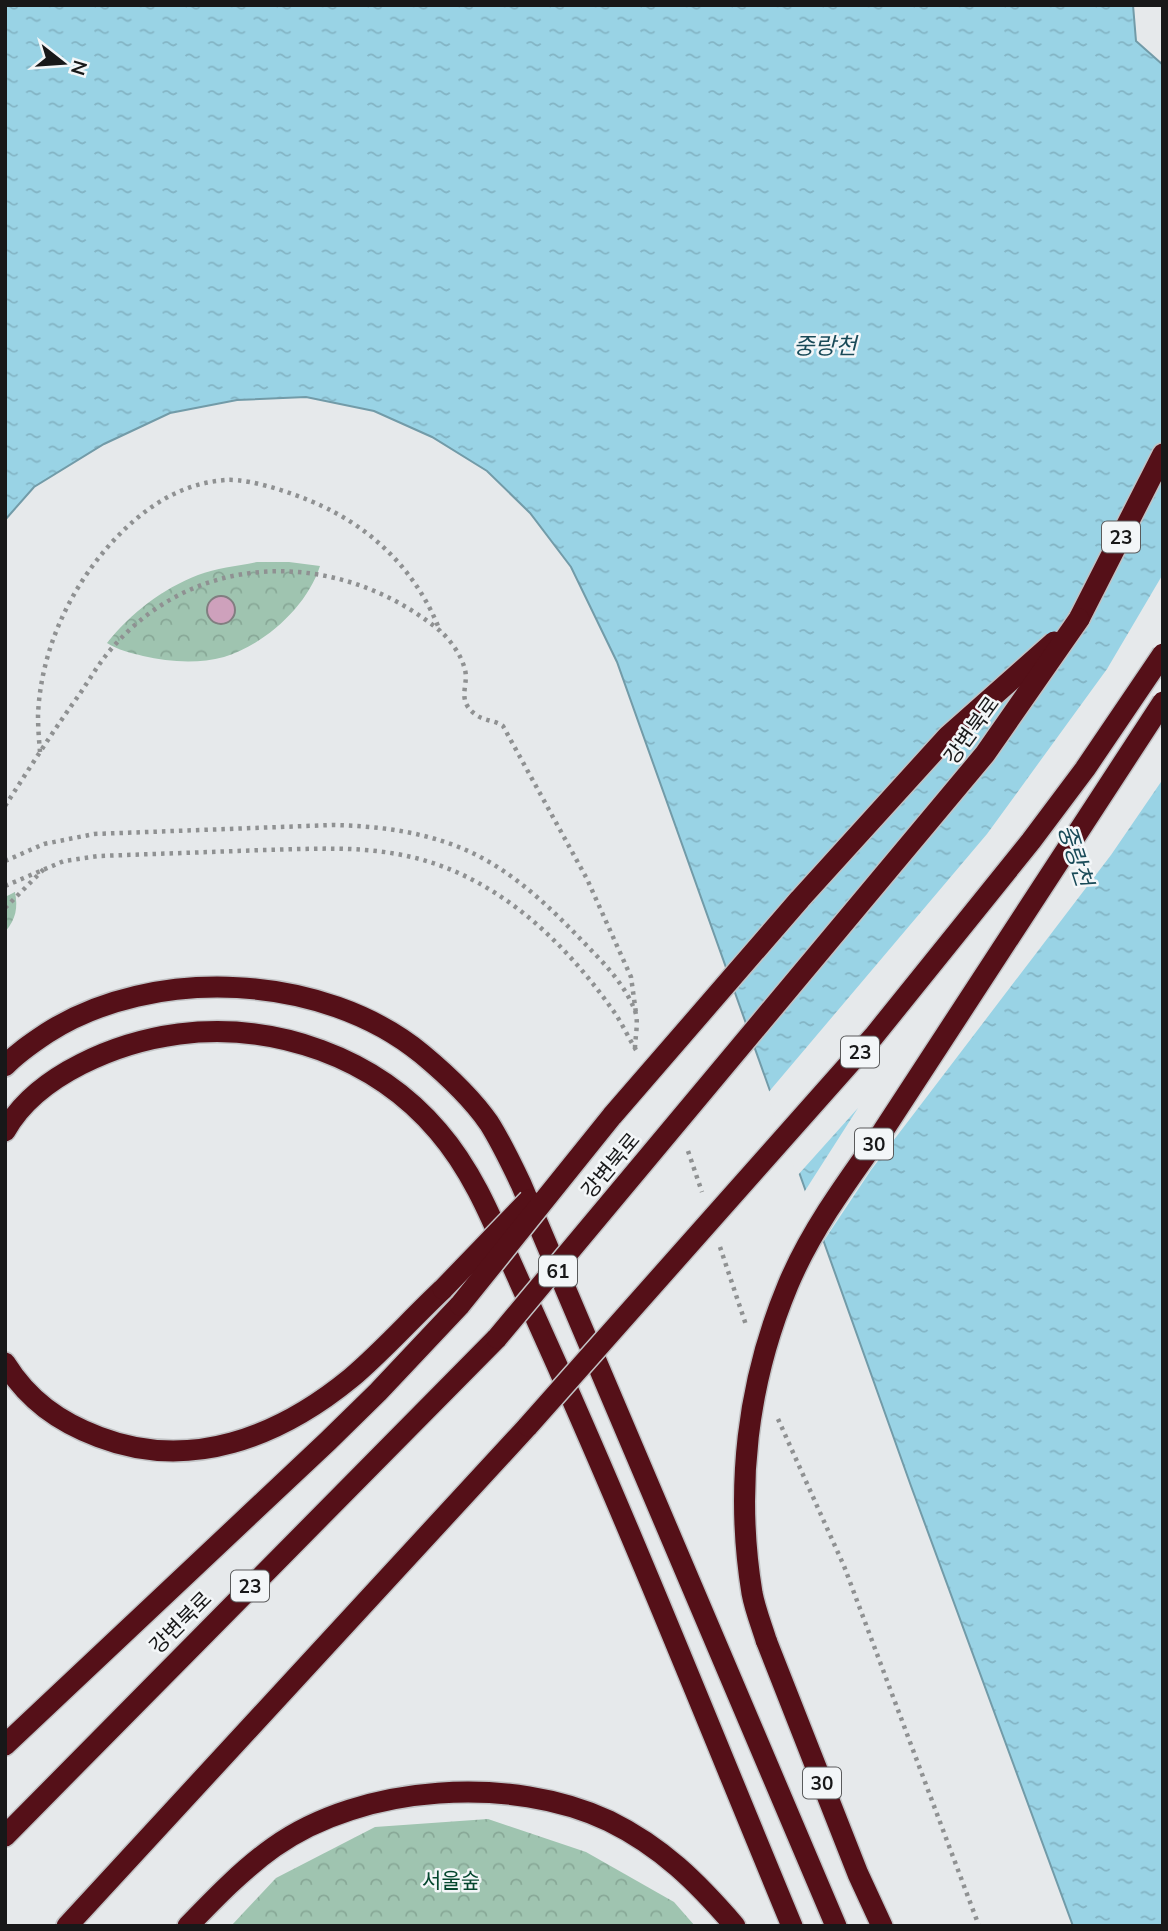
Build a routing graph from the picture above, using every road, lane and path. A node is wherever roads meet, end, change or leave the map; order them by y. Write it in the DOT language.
graph roads {
  1 [pos="1163,454"];
  2 [pos="1079,619"];
  3 [pos="440,631"];
  4 [pos="1163,654"];
  5 [pos="1163,702"];
  6 [pos="40,753"];
  7 [pos="5,806"];
  8 [pos="5,861"];
  9 [pos="45,868"];
  10 [pos="5,908"];
  11 [pos="636,1013"];
  12 [pos="635,1049"];
  13 [pos="5,1066"];
  14 [pos="612,1116"];
  15 [pos="5,1131"];
  16 [pos="5,1363"];
  17 [pos="5,1745"];
  18 [pos="5,1836"];
  19 [pos="67,1926"];
  20 [pos="188,1926"];
  21 [pos="735,1926"];
  22 [pos="792,1926"];
  23 [pos="836,1926"];
  24 [pos="882,1926"];
  1 -- 2 [label="highway, 강변북로 / 23"];
  2 -- 14 [label="highway, bridge"];
  2 -- 18 [label="highway, 강변북로 / 23, bridge"];
  3 -- 6 [label="path"];
  3 -- 6 [label="path"];
  3 -- 11 [label="path"];
  4 -- 19 [label="highway, 23, bridge"];
  5 -- 24 [label="highway, 30, bridge"];
  6 -- 7 [label="path"];
  8 -- 11 [label="path"];
  9 -- 10 [label="path"];
  11 -- 12 [label="path"];
  13 -- 23 [label="highway, 61"];
  14 -- 16 [label="highway, bridge"];
  14 -- 17 [label="highway, bridge"];
  15 -- 22 [label="highway"];
  20 -- 21 [label="highway"];
}
